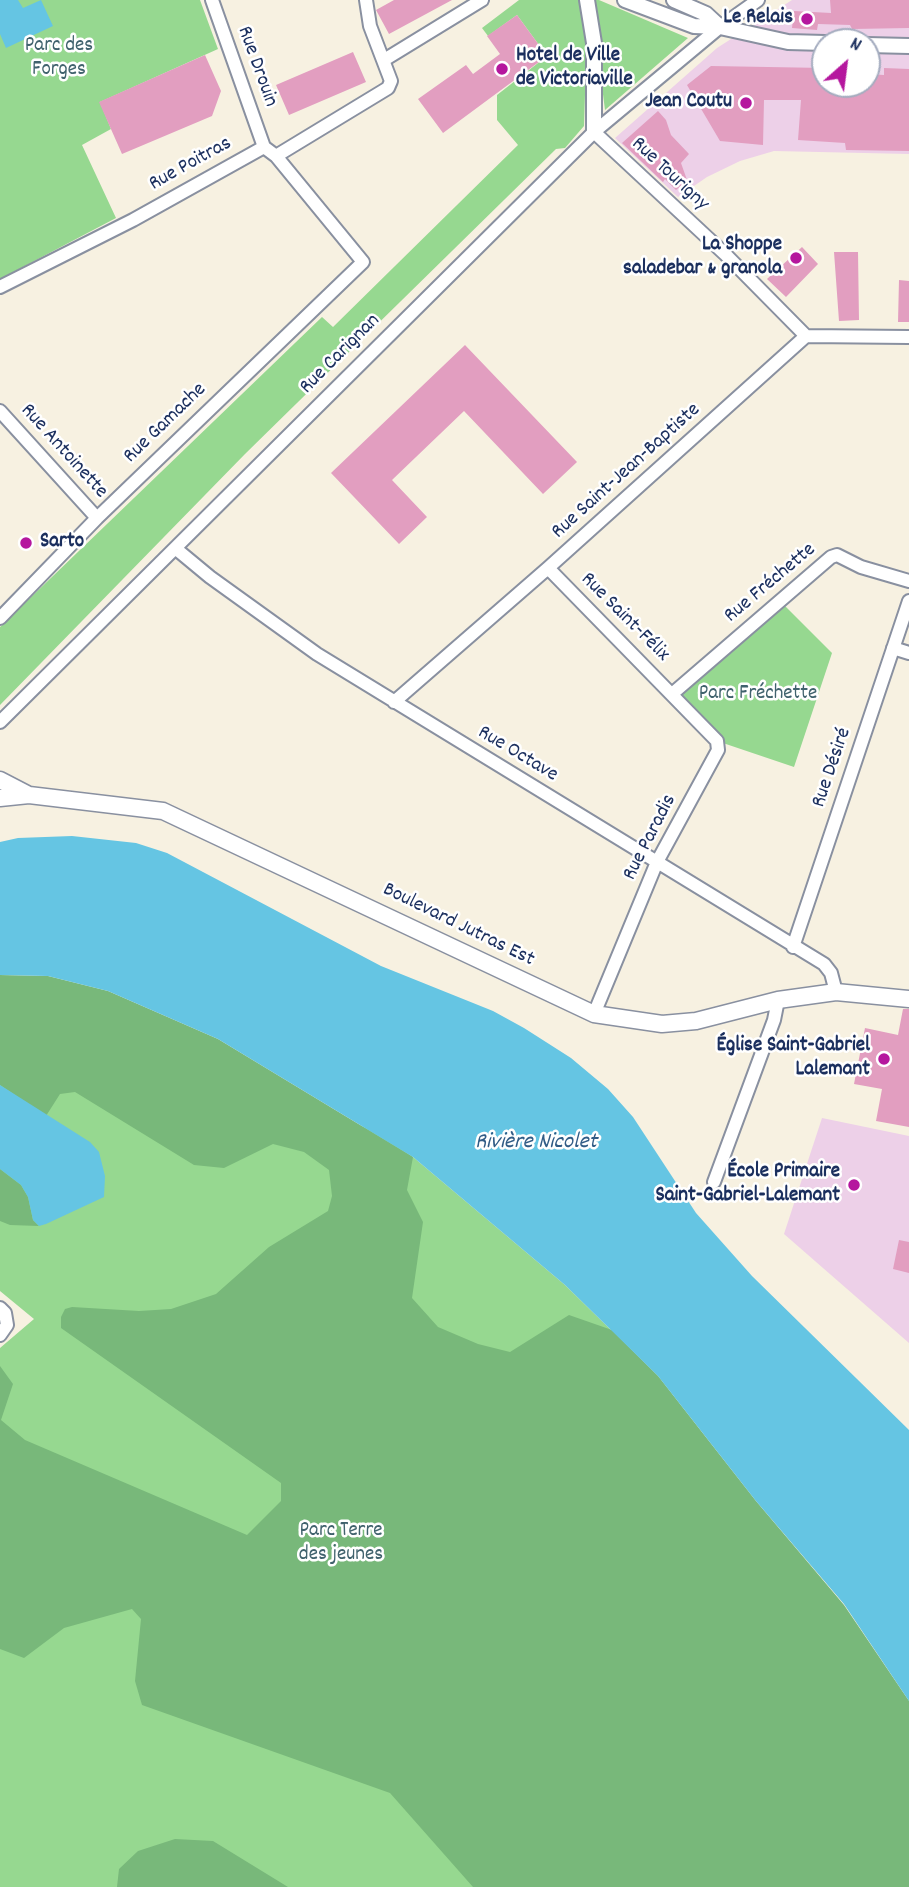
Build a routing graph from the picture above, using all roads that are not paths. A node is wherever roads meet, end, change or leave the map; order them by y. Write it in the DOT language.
graph roads {
  1 [pos="212,0"];
  2 [pos="366,0"];
  3 [pos="482,0"];
  4 [pos="587,0"];
  5 [pos="625,0"];
  6 [pos="674,0"];
  7 [pos="758,0"];
  8 [pos="720,27"];
  9 [pos="811,42"];
  10 [pos="881,45"];
  11 [pos="909,46"];
  12 [pos="384,60"];
  13 [pos="594,132"];
  14 [pos="264,146"];
  15 [pos="276,156"];
  16 [pos="0,287"];
  17 [pos="806,336"];
  18 [pos="909,337"];
  19 [pos="0,411"];
  20 [pos="97,518"];
  21 [pos="175,548"];
  22 [pos="548,568"];
  23 [pos="909,581"];
  24 [pos="909,601"];
  25 [pos="1,615"];
  26 [pos="893,649"];
  27 [pos="909,653"];
  28 [pos="672,694"];
  29 [pos="394,702"];
  30 [pos="0,722"];
  31 [pos="0,780"];
  32 [pos="29,795"];
  33 [pos="0,798"];
  34 [pos="657,862"];
  35 [pos="793,947"];
  36 [pos="836,992"];
  37 [pos="909,999"];
  38 [pos="778,1000"];
  39 [pos="594,1014"];
  40 [pos="714,1182"];
  41 [pos="0,1308"];
  42 [pos="4,1330"];
  1 -- 14 [label="street, Rue Drouin"];
  2 -- 12 [label="street"];
  3 -- 12 [label="street"];
  4 -- 13 [label="street"];
  5 -- 8 [label="street"];
  6 -- 8 [label="street"];
  7 -- 8 [label="street, Rue Carignan"];
  8 -- 9 [label="street"];
  8 -- 13 [label="street, Rue Carignan"];
  10 -- 11 [label="street"];
  12 -- 15 [label="street"];
  13 -- 17 [label="street, Rue Tourigny"];
  13 -- 21 [label="street, Rue Carignan"];
  14 -- 15 [label="street, Rue Poitras"];
  14 -- 16 [label="street, Rue Poitras"];
  15 -- 20 [label="street, Rue Gamache"];
  17 -- 18 [label="street"];
  17 -- 22 [label="street, Rue Saint-Jean-Baptiste"];
  19 -- 20 [label="street, Rue Antoinette"];
  20 -- 25 [label="street, Rue Gamache"];
  21 -- 29 [label="street, Rue Octave"];
  21 -- 30 [label="street, Rue Carignan"];
  22 -- 28 [label="street, Rue Saint-Félix"];
  22 -- 29 [label="street, Rue Saint-Jean-Baptiste"];
  23 -- 28 [label="street, Rue Fréchette"];
  24 -- 26 [label="street, Rue Désiré"];
  26 -- 27 [label="street"];
  26 -- 35 [label="street, Rue Désiré"];
  28 -- 34 [label="street, Rue Paradis"];
  29 -- 34 [label="street, Rue Octave"];
  31 -- 32 [label="main road"];
  32 -- 33 [label="main road, Boulevard Jutras Est"];
  32 -- 39 [label="main road, Boulevard Jutras Est"];
  34 -- 35 [label="street, Rue Octave"];
  34 -- 39 [label="street, Rue Paradis"];
  35 -- 36 [label="street, Rue Octave"];
  36 -- 37 [label="main road, Boulevard Jutras Est"];
  36 -- 38 [label="main road, Boulevard Jutras Est"];
  38 -- 39 [label="main road, Boulevard Jutras Est"];
  38 -- 40 [label="street"];
  41 -- 42 [label="street"];
}
